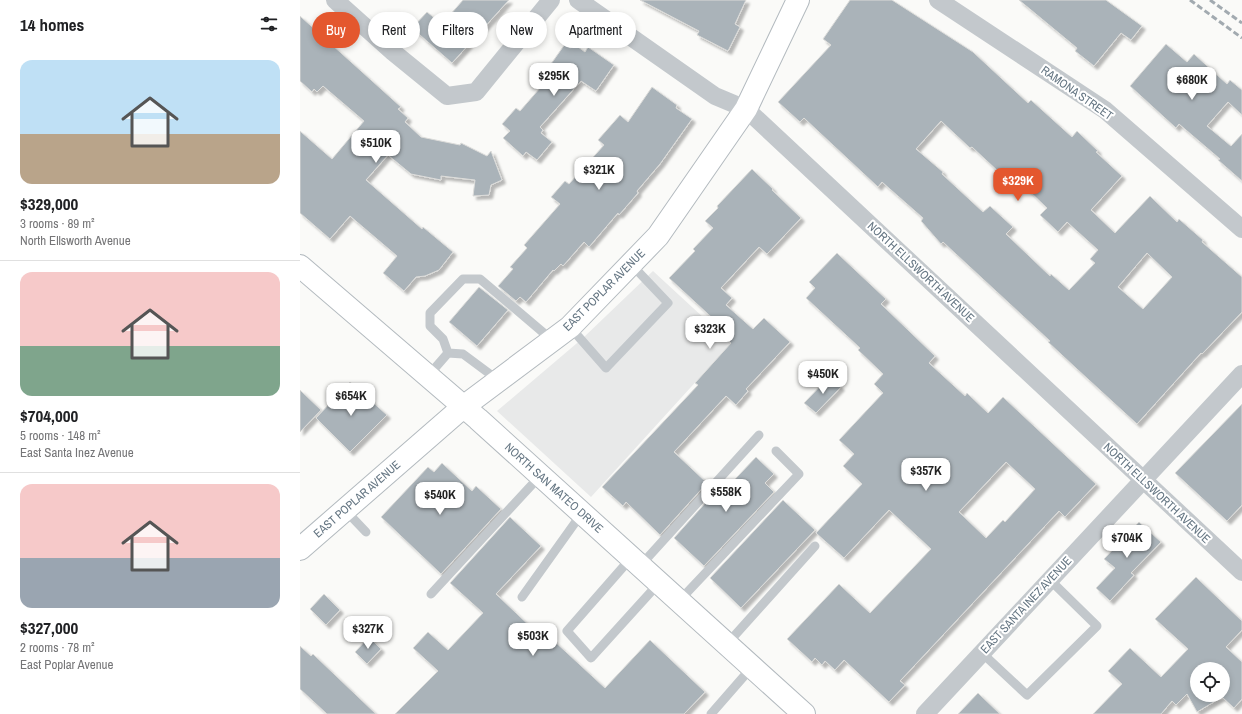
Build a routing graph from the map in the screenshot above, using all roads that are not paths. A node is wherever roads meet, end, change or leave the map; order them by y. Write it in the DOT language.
graph roads {
  1 [pos="335,0"];
  2 [pos="551,0"];
  3 [pos="578,0"];
  4 [pos="798,0"];
  5 [pos="938,0"];
  6 [pos="746,109"];
  7 [pos="1242,230"];
  8 [pos="631,264"];
  9 [pos="300,266"];
  10 [pos="570,327"];
  11 [pos="552,340"];
  12 [pos="448,353"];
  13 [pos="1242,374"];
  14 [pos="428,376"];
  15 [pos="499,380"];
  16 [pos="463,406"];
  17 [pos="759,435"];
  18 [pos="776,451"];
  19 [pos="540,476"];
  20 [pos="1143,480"];
  21 [pos="344,510"];
  22 [pos="582,513"];
  23 [pos="366,532"];
  24 [pos="815,546"];
  25 [pos="300,549"];
  26 [pos="636,562"];
  27 [pos="1242,572"];
  28 [pos="1050,580"];
  29 [pos="659,583"];
  30 [pos="431,594"];
  31 [pos="522,597"];
  32 [pos="679,601"];
  33 [pos="727,644"];
  34 [pos="982,653"];
  35 [pos="752,667"];
  36 [pos="711,714"];
  37 [pos="804,714"];
  38 [pos="925,714"];
  1 -- 2 [label="street"];
  3 -- 6 [label="street, NORTH ELLSWORTH AVENUE"];
  4 -- 6 [label="main road, EAST POPLAR AVENUE"];
  5 -- 7 [label="street, RAMONA STREET"];
  6 -- 8 [label="main road, EAST POPLAR AVENUE"];
  6 -- 20 [label="street, NORTH ELLSWORTH AVENUE"];
  8 -- 10 [label="main road, EAST POPLAR AVENUE"];
  8 -- 10 [label="lane"];
  9 -- 14 [label="main road, NORTH SAN MATEO DRIVE"];
  10 -- 11 [label="main road, EAST POPLAR AVENUE"];
  11 -- 12 [label="lane"];
  11 -- 15 [label="main road, EAST POPLAR AVENUE"];
  12 -- 14 [label="lane"];
  12 -- 15 [label="lane"];
  13 -- 20 [label="street, EAST SANTA INEZ AVENUE"];
  14 -- 16 [label="main road, NORTH SAN MATEO DRIVE"];
  15 -- 16 [label="main road, EAST POPLAR AVENUE"];
  16 -- 19 [label="main road, NORTH SAN MATEO DRIVE"];
  16 -- 21 [label="main road, EAST POPLAR AVENUE"];
  17 -- 26 [label="lane"];
  18 -- 32 [label="lane"];
  19 -- 22 [label="main road, NORTH SAN MATEO DRIVE"];
  19 -- 30 [label="lane"];
  20 -- 27 [label="street, NORTH ELLSWORTH AVENUE"];
  20 -- 28 [label="street, EAST SANTA INEZ AVENUE"];
  21 -- 23 [label="lane"];
  21 -- 25 [label="main road, EAST POPLAR AVENUE"];
  22 -- 26 [label="main road, NORTH SAN MATEO DRIVE"];
  22 -- 31 [label="lane"];
  24 -- 33 [label="lane"];
  26 -- 29 [label="main road, NORTH SAN MATEO DRIVE"];
  26 -- 29 [label="lane"];
  28 -- 34 [label="street, EAST SANTA INEZ AVENUE"];
  28 -- 34 [label="lane"];
  29 -- 32 [label="main road, NORTH SAN MATEO DRIVE"];
  32 -- 33 [label="main road, NORTH SAN MATEO DRIVE"];
  33 -- 35 [label="main road, NORTH SAN MATEO DRIVE"];
  34 -- 38 [label="street, EAST SANTA INEZ AVENUE"];
  35 -- 36 [label="lane"];
  35 -- 37 [label="main road, NORTH SAN MATEO DRIVE"];
}
